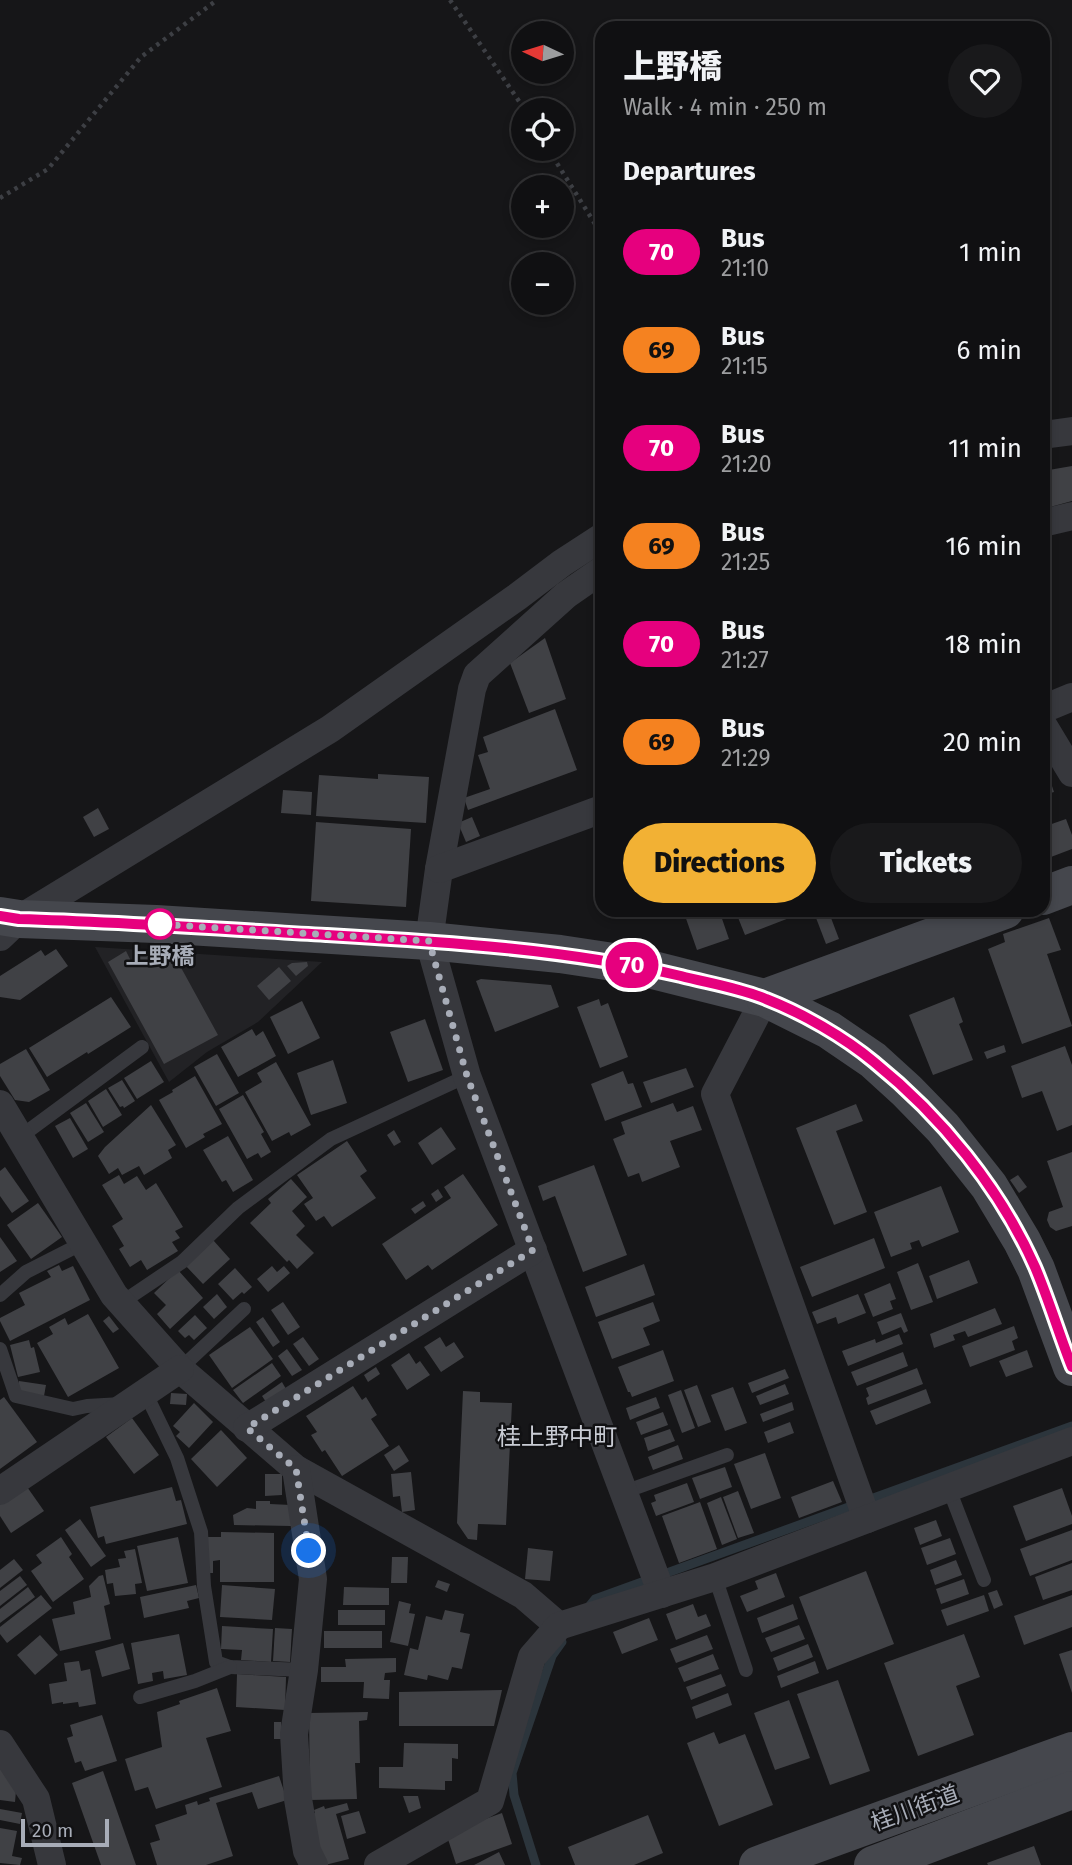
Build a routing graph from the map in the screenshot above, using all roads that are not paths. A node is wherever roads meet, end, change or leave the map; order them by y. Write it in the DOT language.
graph roads {
  1 [pos="1072,431"];
  2 [pos="1050,434"];
  3 [pos="1072,516"];
  4 [pos="1050,521"];
  5 [pos="595,542"];
  6 [pos="595,575"];
  7 [pos="1072,697"];
  8 [pos="1050,706"];
  9 [pos="1050,737"];
  10 [pos="1072,773"];
  11 [pos="595,812"];
  12 [pos="439,869"];
  13 [pos="1072,886"];
  14 [pos="1050,894"];
  15 [pos="986,917"];
  16 [pos="6,924"];
  17 [pos="429,941"];
  18 [pos="765,998"];
  19 [pos="142,1047"];
  20 [pos="467,1076"];
  21 [pos="0,1104"];
  22 [pos="10,1144"];
  23 [pos="83,1242"];
  24 [pos="533,1250"];
  25 [pos="0,1295"];
  26 [pos="121,1303"];
  27 [pos="244,1309"];
  28 [pos="0,1349"];
  29 [pos="1072,1367"];
  30 [pos="180,1369"];
  31 [pos="138,1398"];
  32 [pos="247,1428"];
  33 [pos="1072,1441"];
  34 [pos="727,1455"];
  35 [pos="296,1469"];
  36 [pos="949,1489"];
  37 [pos="0,1491"];
  38 [pos="624,1492"];
  39 [pos="867,1519"];
  40 [pos="715,1577"];
  41 [pos="984,1580"];
  42 [pos="662,1594"];
  43 [pos="559,1626"];
  44 [pos="230,1667"];
  45 [pos="304,1670"];
  46 [pos="746,1670"];
  47 [pos="140,1696"];
  48 [pos="0,1744"];
  49 [pos="1072,1751"];
  50 [pos="1072,1790"];
  51 [pos="52,1865"];
  52 [pos="314,1865"];
  53 [pos="378,1865"];
  54 [pos="758,1865"];
  55 [pos="873,1865"];
  1 -- 2 [label="street"];
  3 -- 4 [label="street"];
  5 -- 16 [label="street"];
  6 -- 12 [label="street"];
  7 -- 8 [label="street"];
  9 -- 10 [label="street"];
  11 -- 12 [label="street"];
  12 -- 17 [label="street"];
  13 -- 14 [label="main road"];
  15 -- 18 [label="main road"];
  16 -- 17 [label="main road"];
  17 -- 18 [label="main road"];
  17 -- 20 [label="street"];
  18 -- 29 [label="main road"];
  18 -- 39 [label="street"];
  19 -- 22 [label="lane"];
  20 -- 24 [label="street"];
  20 -- 26 [label="lane"];
  21 -- 22 [label="street"];
  22 -- 23 [label="street"];
  23 -- 25 [label="lane"];
  23 -- 26 [label="street"];
  24 -- 32 [label="street"];
  24 -- 38 [label="street"];
  26 -- 30 [label="street"];
  27 -- 30 [label="lane"];
  28 -- 31 [label="lane"];
  30 -- 31 [label="street"];
  30 -- 32 [label="street"];
  31 -- 37 [label="street"];
  31 -- 44 [label="lane"];
  32 -- 35 [label="street"];
  33 -- 36 [label="street"];
  34 -- 38 [label="lane"];
  35 -- 43 [label="street"];
  35 -- 45 [label="street"];
  36 -- 39 [label="street"];
  36 -- 41 [label="lane"];
  38 -- 42 [label="street"];
  39 -- 40 [label="street"];
  40 -- 42 [label="street"];
  40 -- 46 [label="lane"];
  42 -- 43 [label="street"];
  43 -- 53 [label="street"];
  44 -- 45 [label="lane"];
  44 -- 47 [label="lane"];
  45 -- 52 [label="street"];
  48 -- 51 [label="street"];
  49 -- 54 [label="main road, 桂川街道"];
  50 -- 55 [label="main road, 桂川街道"];
}
